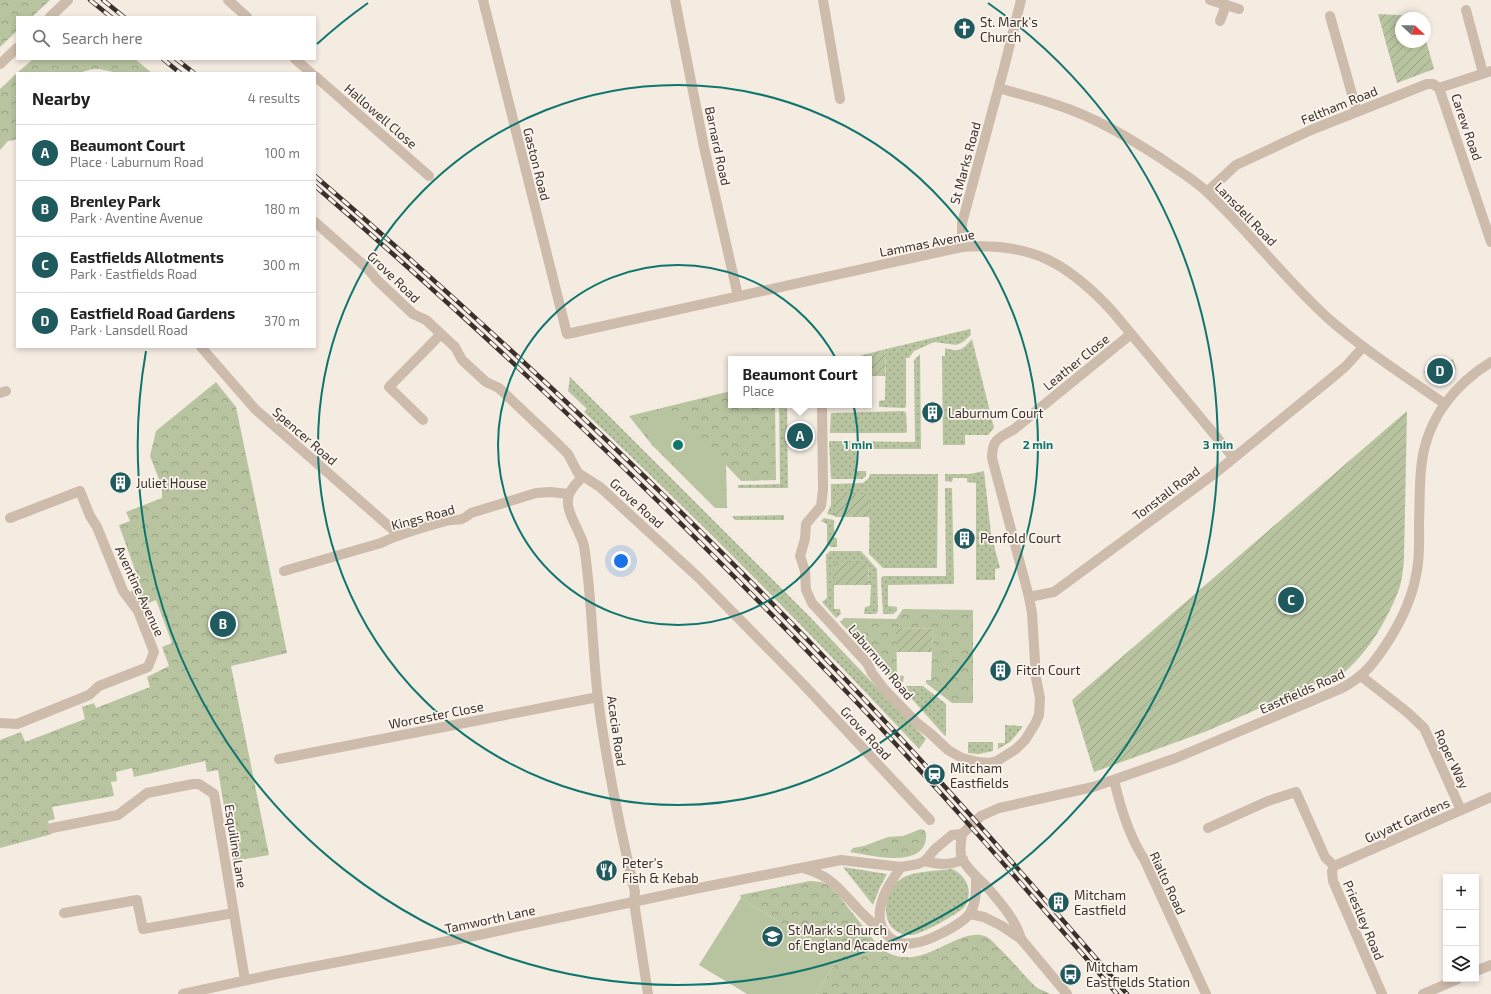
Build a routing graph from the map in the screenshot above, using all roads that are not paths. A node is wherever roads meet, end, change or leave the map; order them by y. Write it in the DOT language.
graph roads {
  1 [pos="68,0"];
  2 [pos="228,0"];
  3 [pos="483,0"];
  4 [pos="675,0"];
  5 [pos="823,0"];
  6 [pos="1021,0"];
  7 [pos="1210,0"];
  8 [pos="1226,5"];
  9 [pos="1239,9"];
  10 [pos="1466,10"];
  11 [pos="51,16"];
  12 [pos="246,16"];
  13 [pos="1330,16"];
  14 [pos="1220,20"];
  15 [pos="16,49"];
  16 [pos="296,60"];
  17 [pos="0,64"];
  18 [pos="311,72"];
  19 [pos="1487,72"];
  20 [pos="316,77"];
  21 [pos="999,88"];
  22 [pos="1439,88"];
  23 [pos="840,99"];
  24 [pos="1357,112"];
  25 [pos="429,176"];
  26 [pos="1207,192"];
  27 [pos="316,223"];
  28 [pos="1491,242"];
  29 [pos="962,247"];
  30 [pos="738,296"];
  31 [pos="441,334"];
  32 [pos="567,334"];
  33 [pos="1130,334"];
  34 [pos="1363,347"];
  35 [pos="202,348"];
  36 [pos="1491,362"];
  37 [pos="1445,404"];
  38 [pos="822,408"];
  39 [pos="423,420"];
  40 [pos="998,438"];
  41 [pos="1233,457"];
  42 [pos="582,477"];
  43 [pos="569,494"];
  44 [pos="10,518"];
  45 [pos="399,535"];
  46 [pos="284,571"];
  47 [pos="1029,598"];
  48 [pos="1361,676"];
  49 [pos="598,697"];
  50 [pos="0,723"];
  51 [pos="279,759"];
  52 [pos="1114,780"];
  53 [pos="1491,797"];
  54 [pos="1461,810"];
  55 [pos="930,820"];
  56 [pos="52,828"];
  57 [pos="1208,828"];
  58 [pos="962,834"];
  59 [pos="963,859"];
  60 [pos="926,861"];
  61 [pos="1334,866"];
  62 [pos="801,867"];
  63 [pos="901,867"];
  64 [pos="976,877"];
  65 [pos="634,902"];
  66 [pos="64,913"];
  67 [pos="234,913"];
  68 [pos="970,914"];
  69 [pos="886,935"];
  70 [pos="1022,939"];
  71 [pos="1491,965"];
  72 [pos="1479,970"];
  73 [pos="245,980"];
  74 [pos="1451,982"];
  75 [pos="184,994"];
  76 [pos="648,994"];
  77 [pos="1067,994"];
  78 [pos="1206,994"];
  79 [pos="1382,994"];
  80 [pos="1423,994"];
  1 -- 11 [label="street"];
  2 -- 12 [label="street"];
  3 -- 32 [label="street, Gaston Road"];
  4 -- 30 [label="street, Barnard Road"];
  5 -- 23 [label="street"];
  6 -- 21 [label="street, St Marks Road"];
  7 -- 8 [label="street"];
  8 -- 9 [label="street"];
  8 -- 14 [label="street"];
  10 -- 19 [label="street"];
  13 -- 24 [label="street"];
  15 -- 17 [label="street"];
  16 -- 18 [label="street"];
  19 -- 22 [label="street, Feltham Road"];
  20 -- 25 [label="street, Hallowell Close"];
  21 -- 26 [label="street, Lansdell Road"];
  21 -- 29 [label="street, St Marks Road"];
  22 -- 24 [label="street, Feltham Road"];
  22 -- 28 [label="street, Carew Road"];
  24 -- 26 [label="street, Feltham Road"];
  26 -- 34 [label="street, Lansdell Road"];
  27 -- 31 [label="street, Grove Road"];
  29 -- 30 [label="street, Lammas Avenue"];
  29 -- 33 [label="street, Lammas Avenue"];
  30 -- 32 [label="street, Lammas Avenue"];
  31 -- 39 [label="street"];
  31 -- 42 [label="street, Grove Road"];
  33 -- 40 [label="street, Leather Close"];
  33 -- 41 [label="street, Lammas Avenue"];
  34 -- 37 [label="street, Lansdell Road"];
  34 -- 41 [label="street, Tonstall Road"];
  35 -- 45 [label="street, Spencer Road"];
  36 -- 37 [label="street, Eastfields Road"];
  37 -- 48 [label="street, Eastfields Road"];
  38 -- 47 [label="street, Laburnum Road"];
  40 -- 47 [label="street, Laburnum Road"];
  41 -- 47 [label="street, Tonstall Road"];
  42 -- 43 [label="street"];
  42 -- 55 [label="street, Grove Road"];
  43 -- 45 [label="street, Kings Road"];
  43 -- 49 [label="street, Acacia Road"];
  44 -- 50 [label="street, Aventine Avenue"];
  45 -- 46 [label="street, Kings Road"];
  48 -- 52 [label="street, Eastfields Road"];
  48 -- 54 [label="street, Roper Way"];
  49 -- 51 [label="street, Worcester Close"];
  49 -- 65 [label="street, Acacia Road"];
  52 -- 58 [label="street, Eastfields Road"];
  52 -- 78 [label="street, Rialto Road"];
  53 -- 54 [label="street, Guyatt Gardens"];
  54 -- 61 [label="street, Guyatt Gardens"];
  56 -- 67 [label="street, Esquiline Lane"];
  57 -- 61 [label="street, Priestley Road"];
  58 -- 59 [label="street"];
  58 -- 60 [label="street"];
  59 -- 60 [label="street"];
  59 -- 64 [label="street"];
  60 -- 63 [label="street"];
  61 -- 79 [label="street, Priestley Road"];
  62 -- 63 [label="street, Tamworth Lane"];
  62 -- 65 [label="street, Tamworth Lane"];
  62 -- 69 [label="street"];
  63 -- 69 [label="street"];
  64 -- 68 [label="street"];
  64 -- 70 [label="street"];
  65 -- 73 [label="street, Tamworth Lane"];
  65 -- 76 [label="street, Acacia Road"];
  66 -- 67 [label="street"];
  67 -- 73 [label="street, Esquiline Lane"];
  68 -- 69 [label="street"];
  68 -- 70 [label="street"];
  70 -- 77 [label="street"];
  71 -- 72 [label="street"];
  73 -- 75 [label="street, Tamworth Lane"];
  74 -- 80 [label="street"];
}
